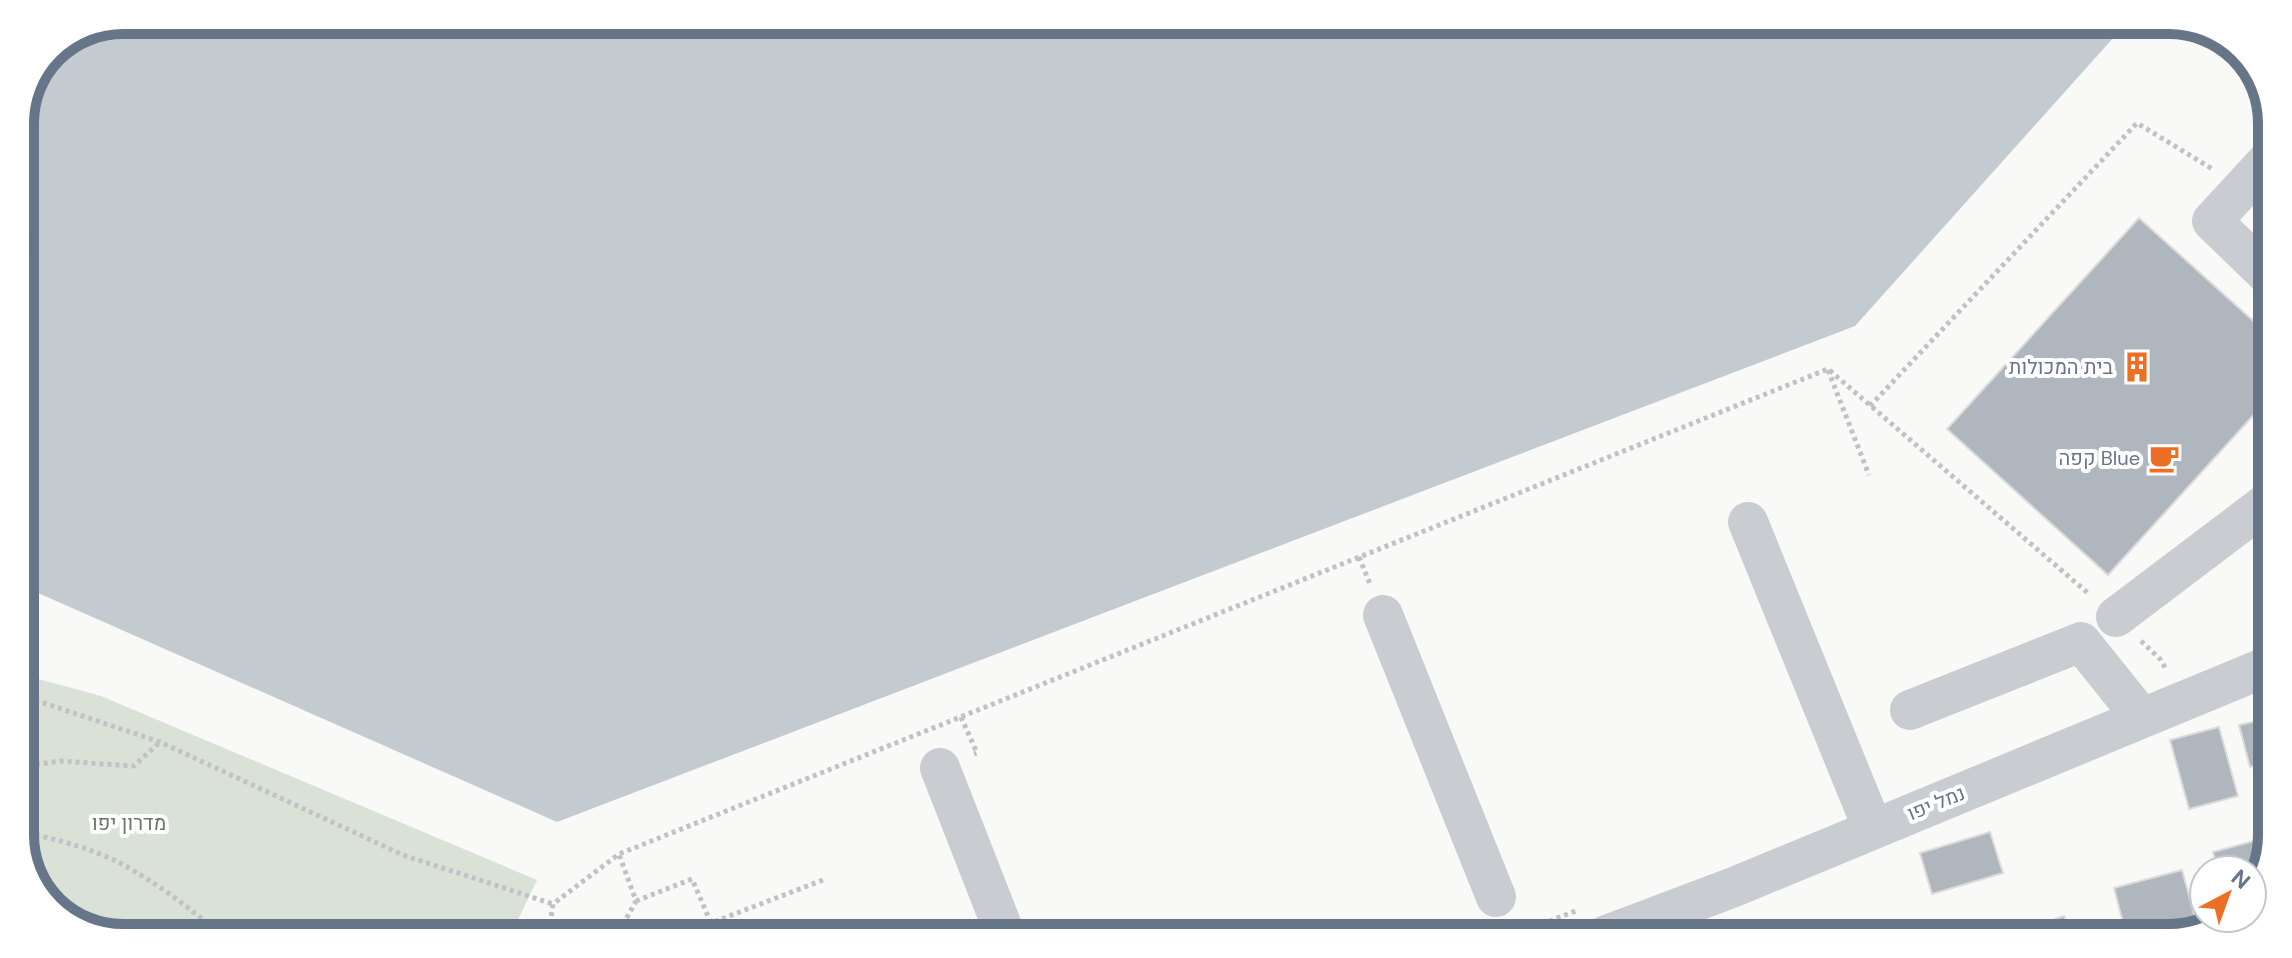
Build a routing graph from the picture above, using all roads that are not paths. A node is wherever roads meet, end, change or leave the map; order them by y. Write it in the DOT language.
graph roads {
  1 [pos="2258,171"];
  2 [pos="2258,265"];
  3 [pos="2258,510"];
  4 [pos="1748,522"];
  5 [pos="1383,615"];
  6 [pos="2116,617"];
  7 [pos="2258,670"];
  8 [pos="1910,710"];
  9 [pos="2142,718"];
  10 [pos="940,768"];
  11 [pos="1873,829"];
  12 [pos="1496,897"];
  13 [pos="1001,924"];
  14 [pos="1636,924"];
  1 -- 2 [label="street"];
  3 -- 6 [label="street"];
  4 -- 11 [label="street"];
  5 -- 12 [label="street"];
  7 -- 9 [label="street, נמל יפו"];
  8 -- 9 [label="street"];
  9 -- 11 [label="street, נמל יפו"];
  10 -- 13 [label="street"];
  11 -- 14 [label="street, נמל יפו"];
}
